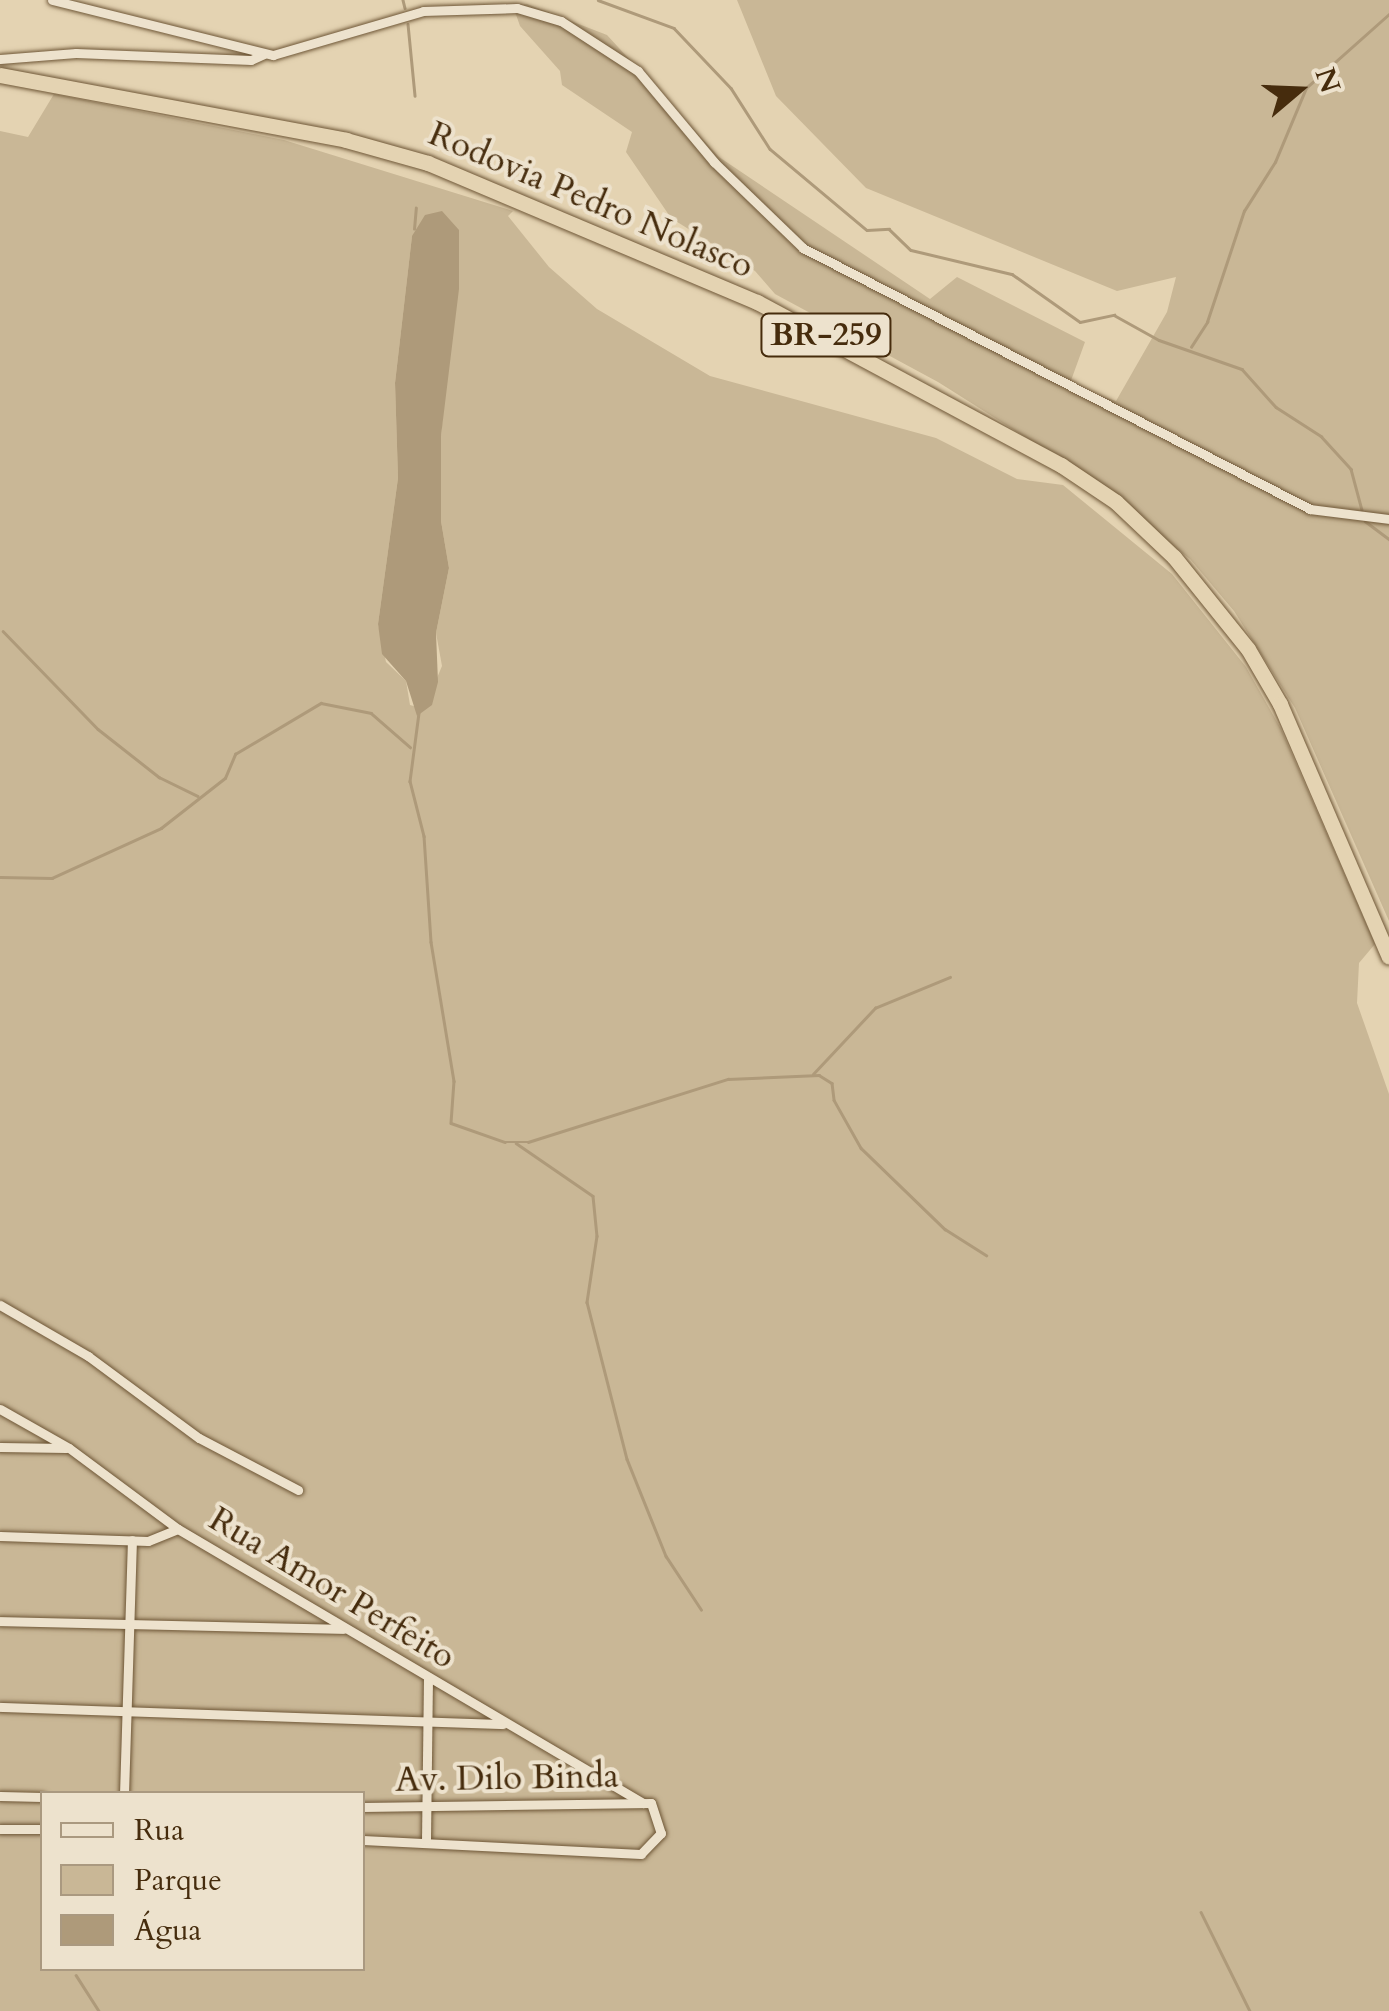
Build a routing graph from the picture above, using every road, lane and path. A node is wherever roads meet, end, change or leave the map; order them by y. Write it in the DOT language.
graph roads {
  1 [pos="52,0"];
  2 [pos="264,54"];
  3 [pos="0,60"];
  4 [pos="0,75"];
  5 [pos="1389,519"];
  6 [pos="1389,957"];
  7 [pos="0,1305"];
  8 [pos="0,1409"];
  9 [pos="0,1448"];
  10 [pos="69,1448"];
  11 [pos="298,1490"];
  12 [pos="178,1529"];
  13 [pos="0,1536"];
  14 [pos="132,1540"];
  15 [pos="0,1621"];
  16 [pos="132,1624"];
  17 [pos="346,1628"];
  18 [pos="428,1677"];
  19 [pos="0,1707"];
  20 [pos="127,1711"];
  21 [pos="427,1722"];
  22 [pos="506,1724"];
  23 [pos="124,1791"];
  24 [pos="0,1796"];
  25 [pos="40,1798"];
  26 [pos="647,1803"];
  27 [pos="365,1807"];
  28 [pos="426,1807"];
  29 [pos="0,1829"];
  30 [pos="40,1829"];
  31 [pos="365,1840"];
  32 [pos="426,1841"];
  1 -- 2 [label="street"];
  2 -- 3 [label="street"];
  2 -- 5 [label="street"];
  4 -- 6 [label="highway, Rodovia Pedro Nolasco / BR-259"];
  7 -- 11 [label="street"];
  8 -- 10 [label="street, Rua Amor Perfeito"];
  9 -- 10 [label="street"];
  10 -- 12 [label="street, Rua Amor Perfeito"];
  12 -- 14 [label="street"];
  12 -- 17 [label="street, Rua Amor Perfeito"];
  13 -- 14 [label="street"];
  14 -- 16 [label="street"];
  15 -- 16 [label="street"];
  16 -- 17 [label="street"];
  16 -- 20 [label="street"];
  17 -- 18 [label="street, Rua Amor Perfeito"];
  18 -- 21 [label="street"];
  18 -- 22 [label="street, Rua Amor Perfeito"];
  19 -- 20 [label="street"];
  20 -- 21 [label="street"];
  20 -- 23 [label="street"];
  21 -- 22 [label="street"];
  21 -- 28 [label="street"];
  22 -- 26 [label="street, Rua Amor Perfeito"];
  24 -- 25 [label="street"];
  26 -- 28 [label="street, Av. Dilo Binda"];
  26 -- 32 [label="street, Av. Dilo Binda"];
  27 -- 28 [label="street, Av. Dilo Binda"];
  28 -- 32 [label="street"];
  29 -- 30 [label="street"];
  31 -- 32 [label="street, Av. Dilo Binda"];
}
